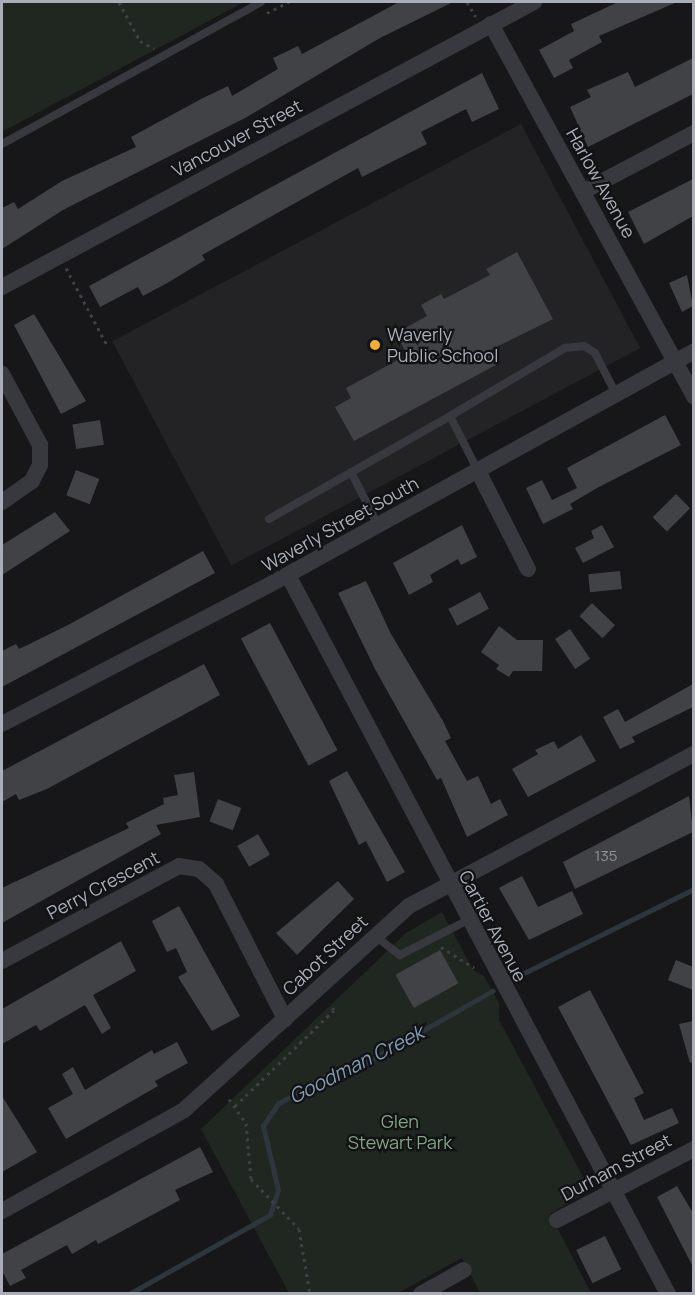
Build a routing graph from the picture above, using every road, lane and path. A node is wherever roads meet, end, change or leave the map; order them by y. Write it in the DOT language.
graph roads {
  1 [pos="119,2"];
  2 [pos="261,2"];
  3 [pos="534,2"];
  4 [pos="491,24"];
  5 [pos="162,55"];
  6 [pos="693,133"];
  7 [pos="2,144"];
  8 [pos="584,191"];
  9 [pos="60,256"];
  10 [pos="2,287"];
  11 [pos="108,347"];
  12 [pos="693,351"];
  13 [pos="675,361"];
  14 [pos="2,374"];
  15 [pos="616,394"];
  16 [pos="693,397"];
  17 [pos="450,416"];
  18 [pos="478,471"];
  19 [pos="351,472"];
  20 [pos="2,502"];
  21 [pos="269,519"];
  22 [pos="378,525"];
  23 [pos="528,569"];
  24 [pos="288,575"];
  25 [pos="2,724"];
  26 [pos="693,754"];
  27 [pos="448,883"];
  28 [pos="468,920"];
  29 [pos="373,935"];
  30 [pos="440,946"];
  31 [pos="2,961"];
  32 [pos="474,968"];
  33 [pos="329,1004"];
  34 [pos="285,1019"];
  35 [pos="229,1099"];
  36 [pos="235,1106"];
  37 [pos="693,1149"];
  38 [pos="614,1188"];
  39 [pos="2,1211"];
  40 [pos="557,1220"];
  41 [pos="464,1270"];
  42 [pos="310,1293"];
  43 [pos="421,1293"];
  44 [pos="668,1293"];
  1 -- 5 [label="path"];
  2 -- 5 [label="lane"];
  3 -- 4 [label="street, Vancouver Street"];
  4 -- 8 [label="street, Harlow Avenue"];
  4 -- 9 [label="street, Vancouver Street"];
  5 -- 7 [label="lane"];
  6 -- 8 [label="street"];
  8 -- 13 [label="street, Harlow Avenue"];
  9 -- 10 [label="street, Vancouver Street"];
  9 -- 11 [label="path"];
  12 -- 13 [label="street, Waverly Street South"];
  13 -- 15 [label="street, Waverly Street South"];
  13 -- 16 [label="street, Harlow Avenue"];
  14 -- 20 [label="street"];
  15 -- 17 [label="lane"];
  15 -- 18 [label="street, Waverly Street South"];
  17 -- 18 [label="lane"];
  17 -- 19 [label="lane"];
  18 -- 22 [label="street, Waverly Street South"];
  18 -- 23 [label="street"];
  19 -- 21 [label="lane"];
  19 -- 22 [label="lane"];
  22 -- 24 [label="street, Waverly Street South"];
  24 -- 25 [label="street, Waverly Street South"];
  24 -- 27 [label="street, Cartier Avenue"];
  26 -- 27 [label="street, Cabot Street"];
  27 -- 28 [label="street, Cartier Avenue"];
  27 -- 29 [label="street, Cabot Street"];
  28 -- 29 [label="lane"];
  28 -- 38 [label="street, Cartier Avenue"];
  29 -- 34 [label="street, Cabot Street"];
  30 -- 32 [label="path"];
  31 -- 34 [label="street, Perry Crescent"];
  33 -- 36 [label="path"];
  34 -- 39 [label="street, Cabot Street"];
  35 -- 36 [label="path"];
  36 -- 42 [label="path"];
  37 -- 38 [label="street, Durham Street"];
  38 -- 40 [label="street, Durham Street"];
  38 -- 44 [label="street, Cartier Avenue"];
  41 -- 43 [label="street"];
}
